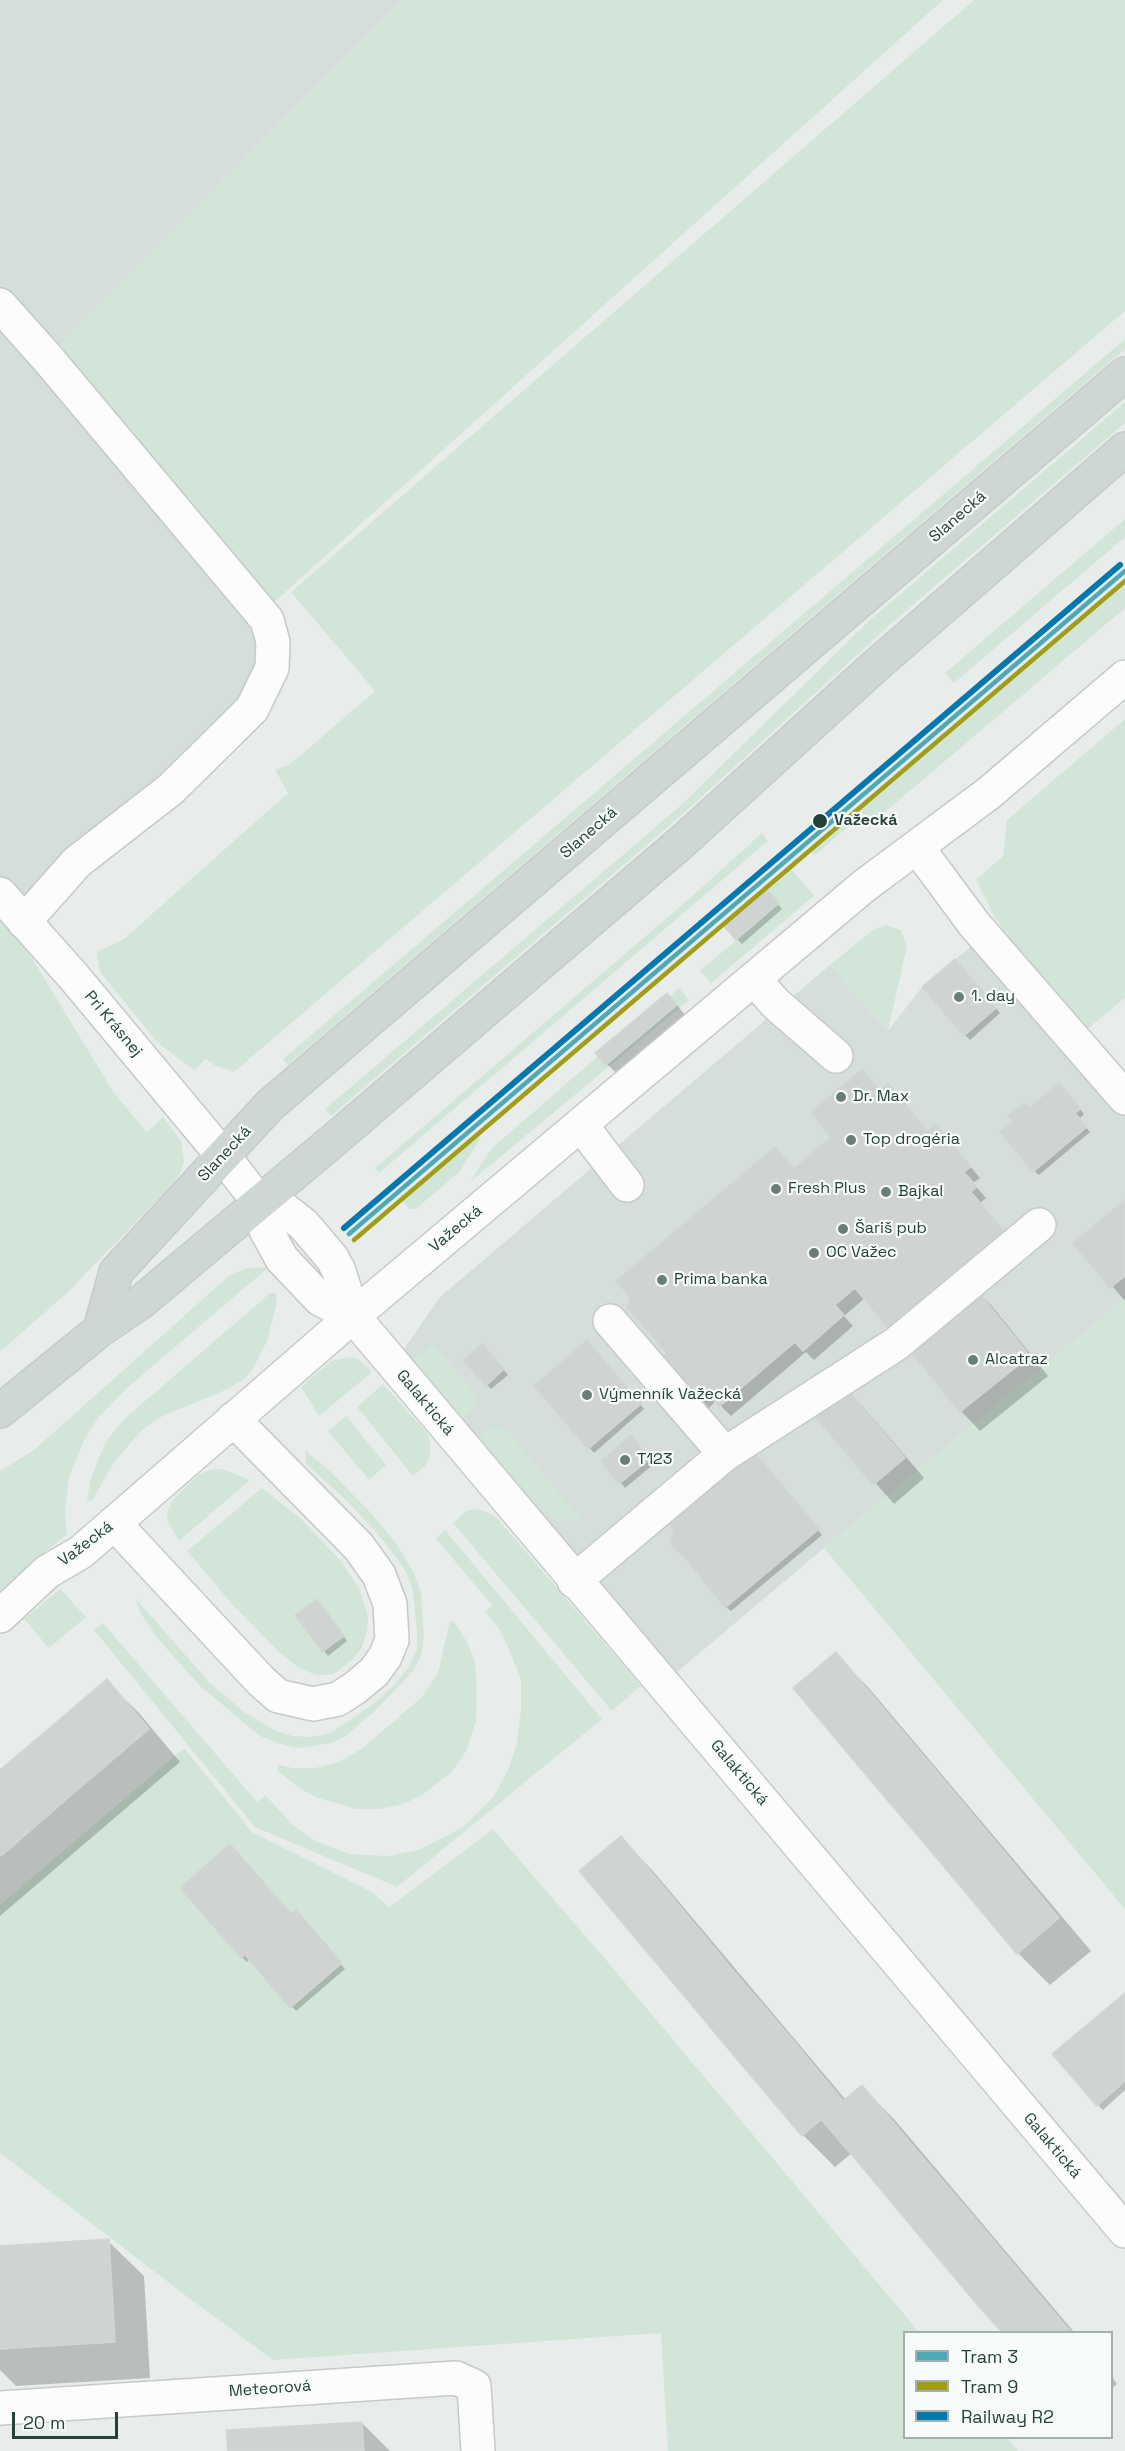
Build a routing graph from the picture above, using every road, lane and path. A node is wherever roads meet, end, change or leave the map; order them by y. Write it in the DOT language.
graph roads {
  1 [pos="0,305"];
  2 [pos="1125,374"];
  3 [pos="1125,449"];
  4 [pos="1125,677"];
  5 [pos="917,847"];
  6 [pos="0,894"];
  7 [pos="24,922"];
  8 [pos="754,979"];
  9 [pos="836,1056"];
  10 [pos="1125,1098"];
  11 [pos="581,1125"];
  12 [pos="224,1156"];
  13 [pos="627,1185"];
  14 [pos="259,1202"];
  15 [pos="1039,1225"];
  16 [pos="353,1316"];
  17 [pos="610,1322"];
  18 [pos="100,1330"];
  19 [pos="0,1411"];
  20 [pos="233,1419"];
  21 [pos="725,1454"];
  22 [pos="114,1523"];
  23 [pos="574,1581"];
  24 [pos="0,1616"];
  25 [pos="1124,2227"];
  26 [pos="0,2408"];
  27 [pos="478,2451"];
  1 -- 7 [label="street"];
  2 -- 12 [label="main road, Slanecká"];
  3 -- 14 [label="main road"];
  4 -- 5 [label="street, Važecká"];
  5 -- 8 [label="street, Važecká"];
  5 -- 10 [label="street"];
  6 -- 7 [label="street, Pri Krásnej"];
  7 -- 12 [label="street, Pri Krásnej"];
  8 -- 9 [label="street"];
  8 -- 11 [label="street, Važecká"];
  11 -- 13 [label="street"];
  11 -- 16 [label="street, Važecká"];
  12 -- 14 [label="street"];
  12 -- 18 [label="main road, Slanecká"];
  14 -- 16 [label="street, Galaktická"];
  14 -- 18 [label="main road"];
  15 -- 21 [label="street"];
  16 -- 20 [label="street, Važecká"];
  16 -- 23 [label="street, Galaktická"];
  17 -- 21 [label="street"];
  18 -- 19 [label="main road"];
  20 -- 22 [label="street, Važecká"];
  20 -- 22 [label="street"];
  21 -- 23 [label="street"];
  22 -- 24 [label="street, Važecká"];
  23 -- 25 [label="street, Galaktická"];
  26 -- 27 [label="street, Meteorová"];
}
